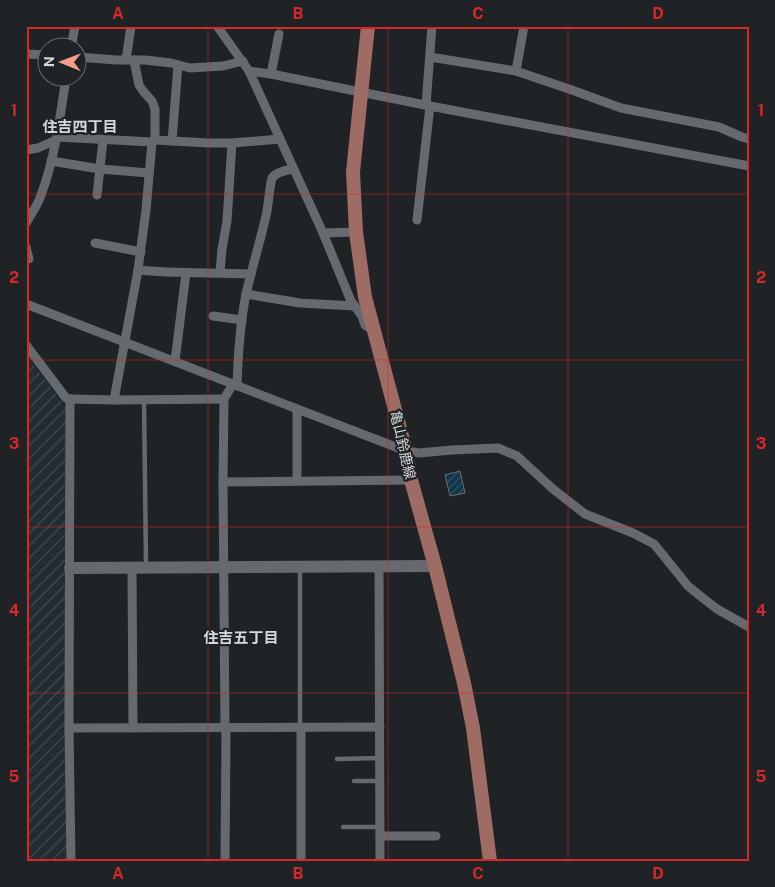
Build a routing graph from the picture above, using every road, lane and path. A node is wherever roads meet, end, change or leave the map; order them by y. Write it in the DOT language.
graph roads {
  1 [pos="131,26"];
  2 [pos="217,26"];
  3 [pos="368,26"];
  4 [pos="432,26"];
  5 [pos="524,26"];
  6 [pos="278,30"];
  7 [pos="430,57"];
  8 [pos="88,58"];
  9 [pos="130,60"];
  10 [pos="243,62"];
  11 [pos="178,66"];
  12 [pos="249,71"];
  13 [pos="516,71"];
  14 [pos="271,74"];
  15 [pos="64,88"];
  16 [pos="361,92"];
  17 [pos="428,105"];
  18 [pos="56,138"];
  19 [pos="749,138"];
  20 [pos="280,139"];
  21 [pos="103,140"];
  22 [pos="153,141"];
  23 [pos="172,141"];
  24 [pos="232,143"];
  25 [pos="26,150"];
  26 [pos="51,161"];
  27 [pos="749,166"];
  28 [pos="100,169"];
  29 [pos="293,169"];
  30 [pos="149,173"];
  31 [pos="97,195"];
  32 [pos="417,220"];
  33 [pos="26,223"];
  34 [pos="356,232"];
  35 [pos="323,233"];
  36 [pos="95,242"];
  37 [pos="26,247"];
  38 [pos="140,252"];
  39 [pos="29,258"];
  40 [pos="138,270"];
  41 [pos="220,272"];
  42 [pos="186,273"];
  43 [pos="251,274"];
  44 [pos="246,294"];
  45 [pos="26,304"];
  46 [pos="355,306"];
  47 [pos="213,316"];
  48 [pos="242,320"];
  49 [pos="374,332"];
  50 [pos="125,342"];
  51 [pos="26,345"];
  52 [pos="175,361"];
  53 [pos="235,385"];
  54 [pos="70,399"];
  55 [pos="144,399"];
  56 [pos="224,399"];
  57 [pos="114,400"];
  58 [pos="297,409"];
  59 [pos="406,451"];
  60 [pos="411,480"];
  61 [pos="297,481"];
  62 [pos="223,482"];
  63 [pos="435,566"];
  64 [pos="224,567"];
  65 [pos="300,567"];
  66 [pos="379,567"];
  67 [pos="70,568"];
  68 [pos="132,568"];
  69 [pos="146,568"];
  70 [pos="749,627"];
  71 [pos="300,726"];
  72 [pos="224,727"];
  73 [pos="380,727"];
  74 [pos="69,728"];
  75 [pos="133,728"];
  76 [pos="380,758"];
  77 [pos="337,759"];
  78 [pos="380,780"];
  79 [pos="354,781"];
  80 [pos="343,827"];
  81 [pos="380,832"];
  82 [pos="436,836"];
  83 [pos="71,861"];
  84 [pos="225,861"];
  85 [pos="301,861"];
  86 [pos="380,861"];
  87 [pos="490,861"];
  1 -- 9 [label="street"];
  2 -- 10 [label="street"];
  3 -- 16 [label="main road, 亀山鈴鹿線"];
  4 -- 7 [label="street"];
  5 -- 13 [label="street"];
  6 -- 14 [label="street"];
  7 -- 13 [label="street"];
  7 -- 17 [label="street"];
  8 -- 9 [label="street"];
  9 -- 11 [label="street"];
  9 -- 22 [label="street"];
  10 -- 11 [label="street"];
  10 -- 12 [label="street"];
  11 -- 23 [label="street"];
  12 -- 14 [label="street"];
  12 -- 20 [label="street"];
  13 -- 19 [label="street"];
  14 -- 16 [label="street"];
  15 -- 18 [label="street"];
  16 -- 17 [label="street"];
  16 -- 34 [label="main road, 亀山鈴鹿線"];
  17 -- 27 [label="street"];
  17 -- 32 [label="street"];
  18 -- 21 [label="street"];
  18 -- 25 [label="street"];
  18 -- 26 [label="street"];
  20 -- 24 [label="street"];
  20 -- 29 [label="street"];
  21 -- 22 [label="street"];
  21 -- 28 [label="street"];
  22 -- 23 [label="street"];
  22 -- 30 [label="street"];
  23 -- 24 [label="street"];
  24 -- 41 [label="street"];
  26 -- 28 [label="street"];
  26 -- 33 [label="street"];
  28 -- 30 [label="street"];
  28 -- 31 [label="street"];
  29 -- 35 [label="street"];
  29 -- 43 [label="street"];
  30 -- 38 [label="street"];
  34 -- 35 [label="street"];
  34 -- 49 [label="main road, 亀山鈴鹿線"];
  35 -- 46 [label="street"];
  36 -- 38 [label="street"];
  37 -- 39 [label="street"];
  38 -- 40 [label="street"];
  40 -- 42 [label="street"];
  40 -- 50 [label="street"];
  41 -- 42 [label="street"];
  41 -- 43 [label="street"];
  42 -- 52 [label="street"];
  43 -- 44 [label="street"];
  44 -- 46 [label="street"];
  44 -- 48 [label="street"];
  45 -- 50 [label="street"];
  46 -- 49 [label="street"];
  47 -- 48 [label="street"];
  48 -- 53 [label="street"];
  49 -- 59 [label="main road, 亀山鈴鹿線"];
  50 -- 52 [label="street"];
  50 -- 57 [label="street"];
  51 -- 54 [label="street"];
  52 -- 53 [label="street"];
  53 -- 56 [label="street"];
  53 -- 58 [label="street"];
  54 -- 57 [label="street"];
  54 -- 67 [label="street"];
  55 -- 56 [label="street"];
  55 -- 57 [label="street"];
  55 -- 69 [label="lane"];
  56 -- 62 [label="street"];
  58 -- 59 [label="street"];
  58 -- 61 [label="street"];
  59 -- 60 [label="main road, 亀山鈴鹿線"];
  59 -- 70 [label="street"];
  60 -- 61 [label="street"];
  60 -- 63 [label="main road, 亀山鈴鹿線"];
  61 -- 62 [label="street"];
  62 -- 64 [label="street"];
  63 -- 66 [label="street"];
  63 -- 87 [label="main road, 亀山鈴鹿線"];
  64 -- 65 [label="street"];
  64 -- 69 [label="street"];
  64 -- 72 [label="street"];
  65 -- 66 [label="street"];
  65 -- 71 [label="lane"];
  66 -- 73 [label="street"];
  67 -- 68 [label="street"];
  67 -- 74 [label="street"];
  68 -- 69 [label="street"];
  68 -- 75 [label="street"];
  71 -- 72 [label="street"];
  71 -- 73 [label="street"];
  71 -- 85 [label="street"];
  72 -- 75 [label="street"];
  72 -- 84 [label="street"];
  73 -- 76 [label="street"];
  74 -- 75 [label="street"];
  74 -- 83 [label="street"];
  76 -- 77 [label="lane"];
  76 -- 78 [label="street"];
  78 -- 79 [label="lane"];
  78 -- 81 [label="street"];
  80 -- 81 [label="lane"];
  81 -- 82 [label="street"];
  81 -- 86 [label="street"];
}
